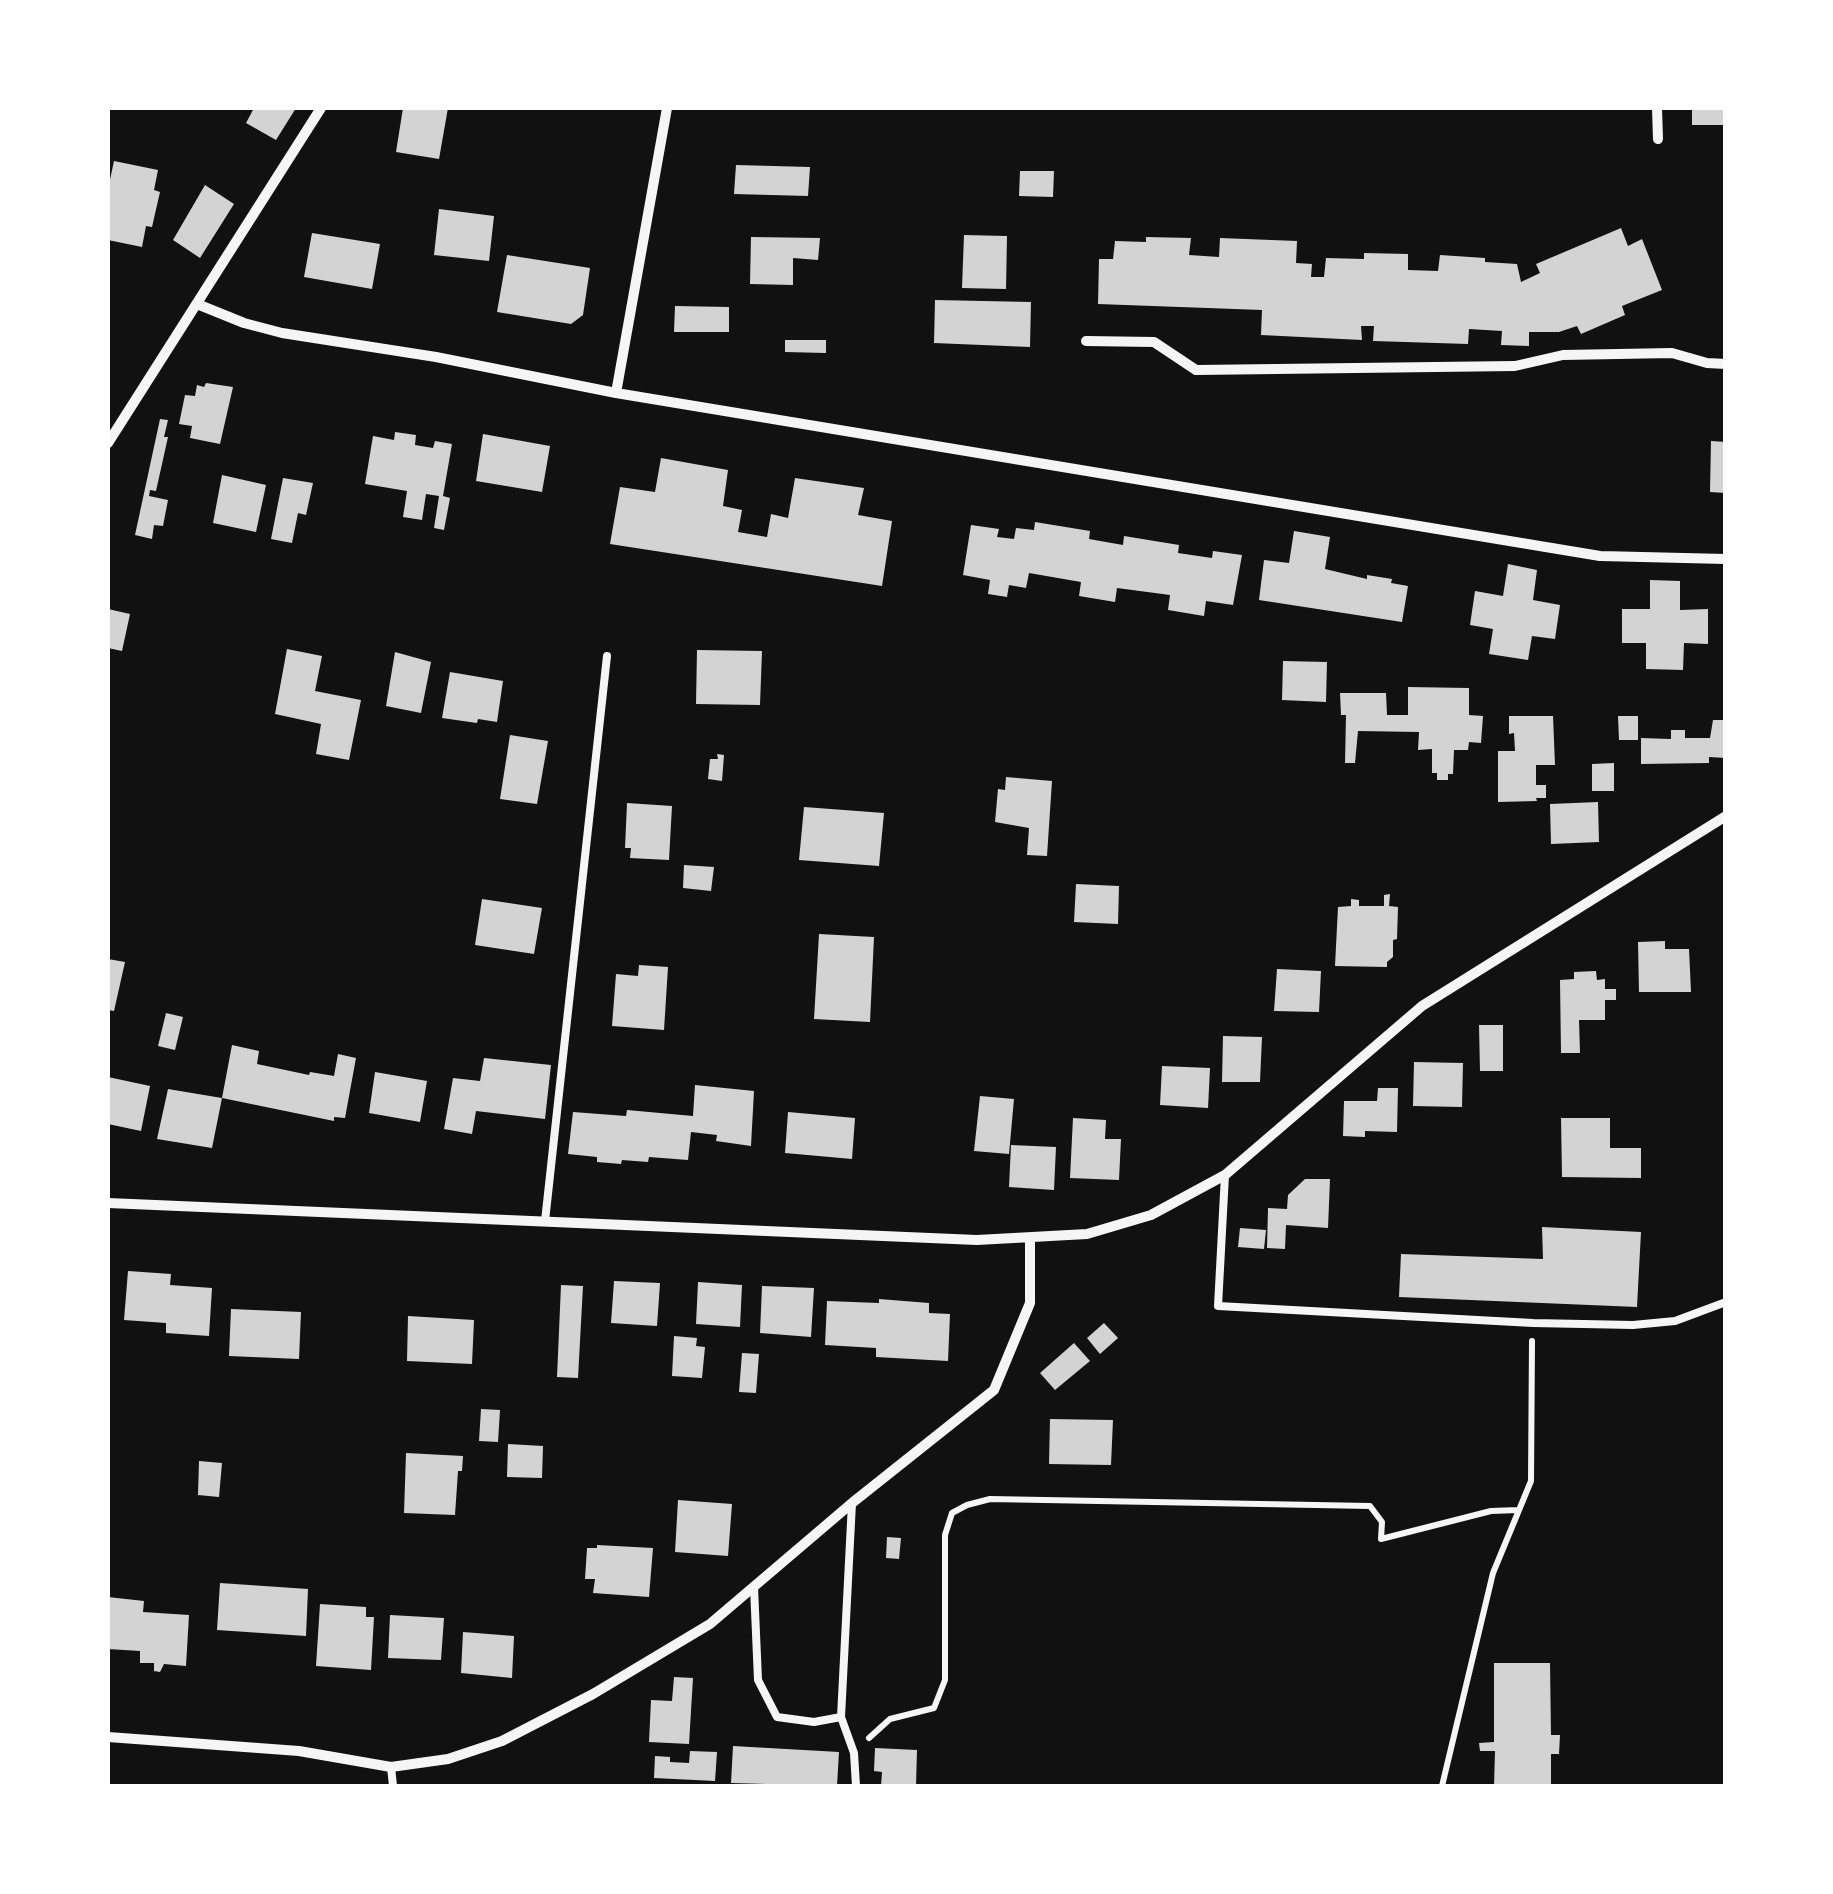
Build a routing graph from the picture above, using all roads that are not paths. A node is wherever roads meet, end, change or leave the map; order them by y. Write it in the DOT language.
graph roads {
  1 [pos="320,108"];
  2 [pos="667,108"];
  3 [pos="1657,108"];
  4 [pos="1658,139"];
  5 [pos="197,304"];
  6 [pos="1086,341"];
  7 [pos="1726,364"];
  8 [pos="616,393"];
  9 [pos="108,443"];
  10 [pos="1726,558"];
  11 [pos="607,656"];
  12 [pos="1726,816"];
  13 [pos="1225,1175"];
  14 [pos="108,1203"];
  15 [pos="545,1222"];
  16 [pos="1030,1239"];
  17 [pos="1726,1302"];
  18 [pos="852,1503"];
  19 [pos="754,1587"];
  20 [pos="842,1716"];
  21 [pos="108,1737"];
  22 [pos="391,1767"];
  23 [pos="393,1786"];
  24 [pos="856,1786"];
  1 -- 5 [label="street"];
  2 -- 8 [label="street"];
  3 -- 4 [label="street"];
  5 -- 8 [label="street"];
  5 -- 9 [label="street"];
  6 -- 7 [label="street"];
  8 -- 10 [label="street"];
  11 -- 15 [label="lane"];
  12 -- 13 [label="street"];
  13 -- 16 [label="street"];
  13 -- 17 [label="lane"];
  14 -- 15 [label="street"];
  15 -- 16 [label="street"];
  16 -- 18 [label="street"];
  18 -- 19 [label="street"];
  18 -- 20 [label="lane"];
  19 -- 20 [label="lane"];
  19 -- 22 [label="street"];
  20 -- 24 [label="lane"];
  21 -- 22 [label="street"];
  22 -- 23 [label="lane"];
}
